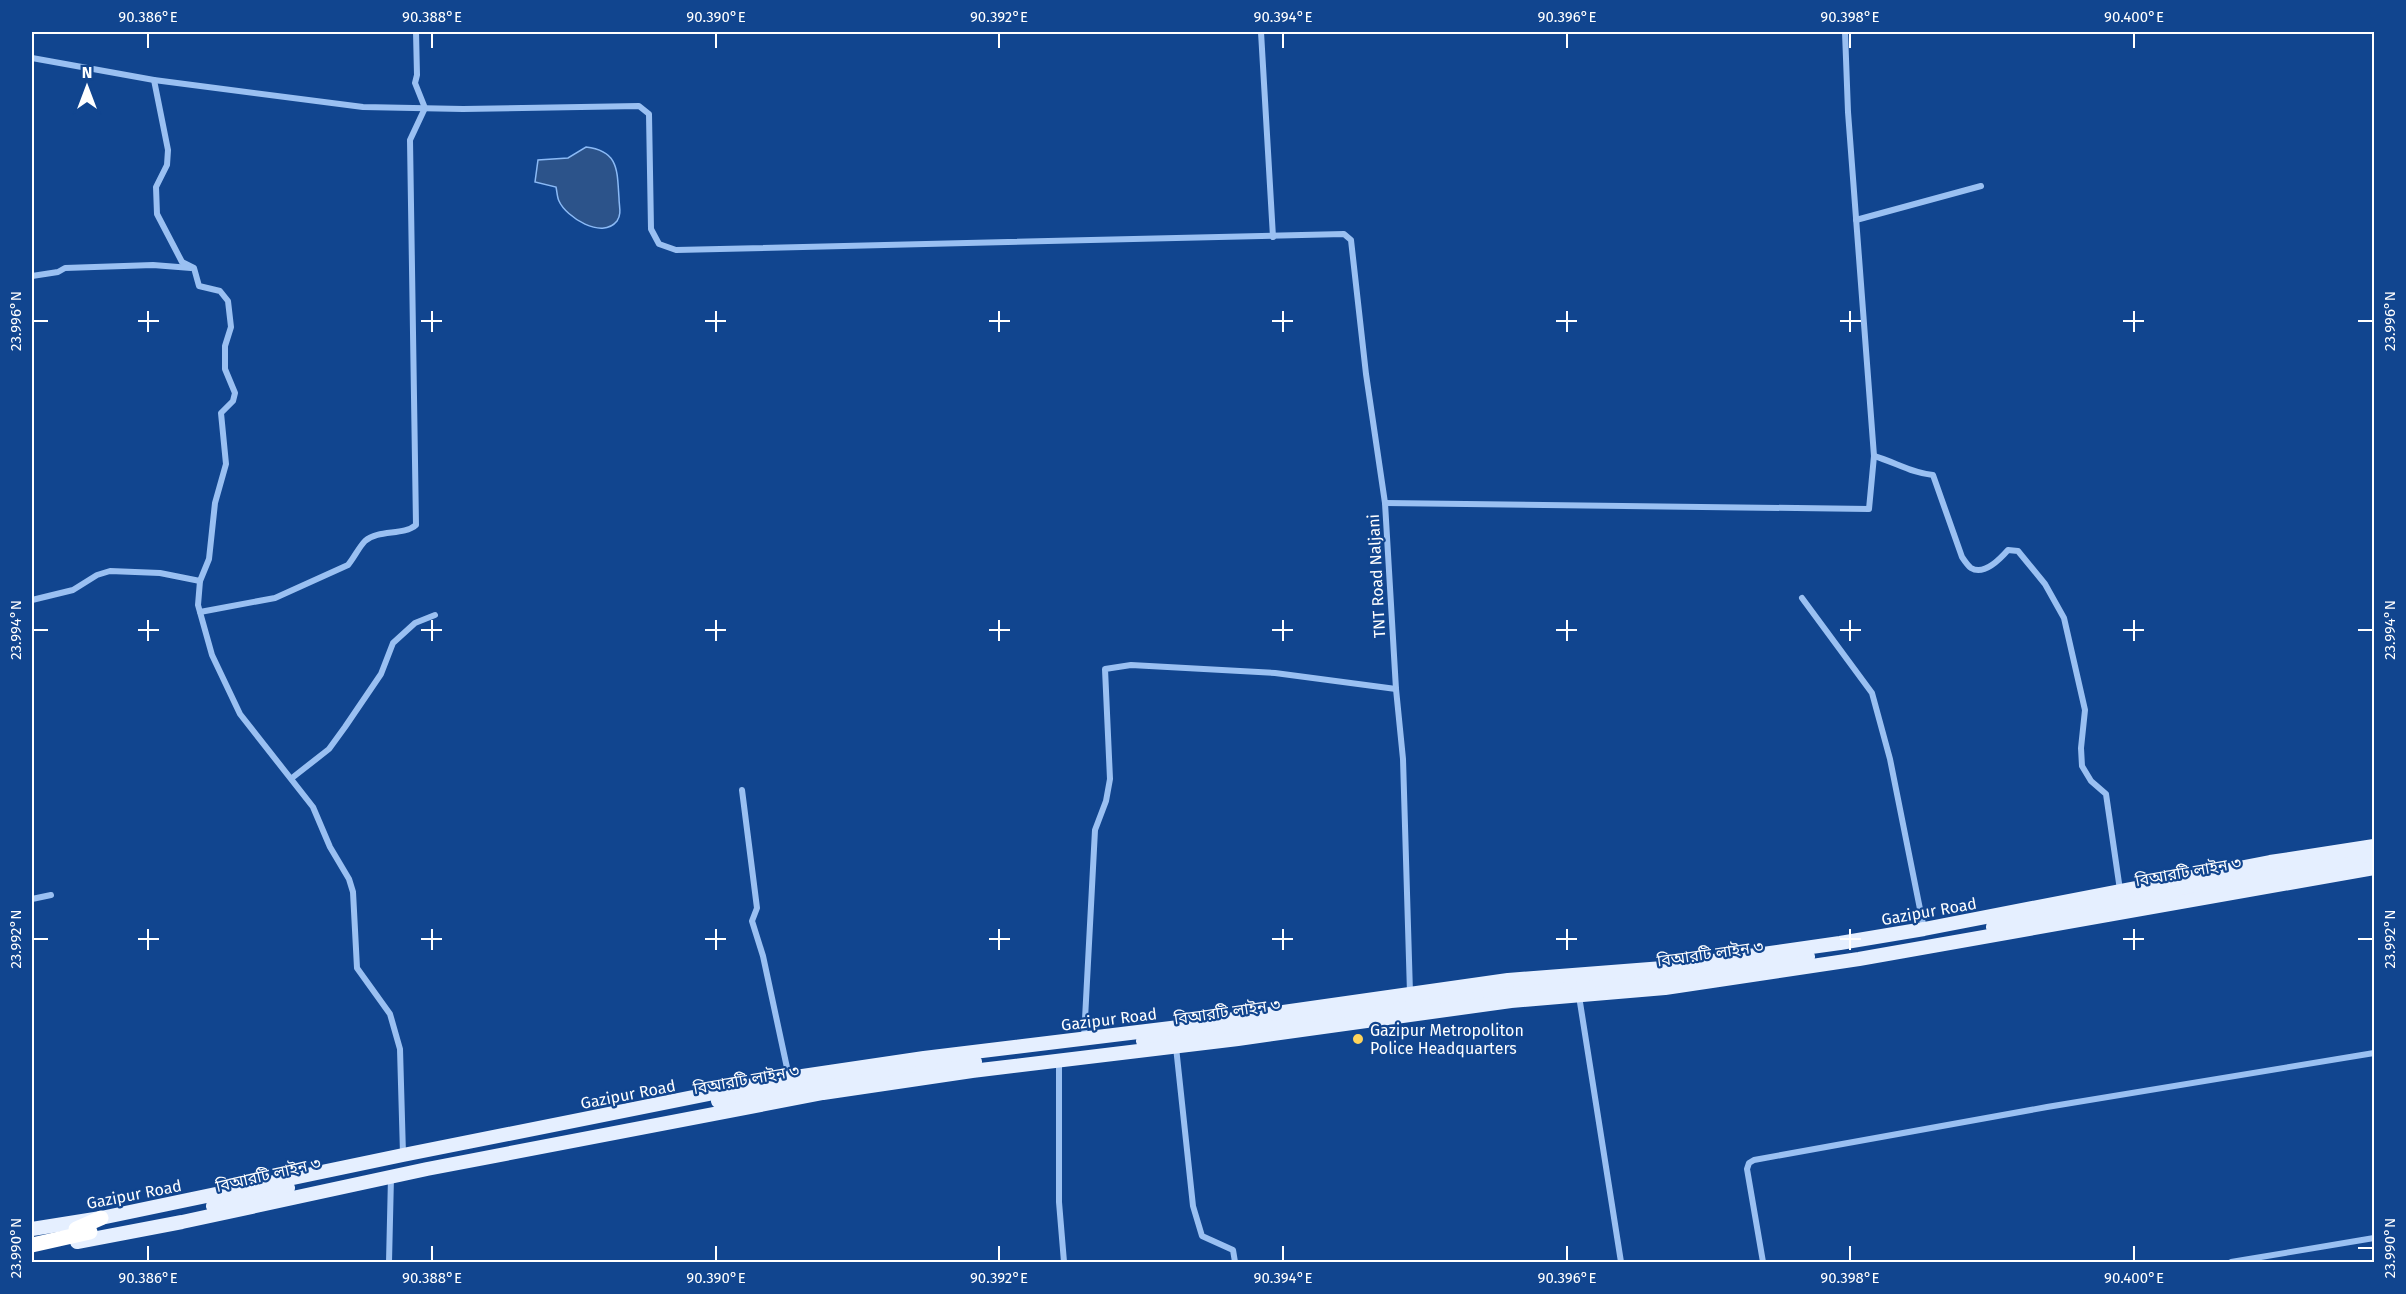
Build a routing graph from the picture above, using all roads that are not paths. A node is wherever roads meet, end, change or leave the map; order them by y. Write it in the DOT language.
graph roads {
  1 [pos="416,32"];
  2 [pos="1261,32"];
  3 [pos="1845,32"];
  4 [pos="32,58"];
  5 [pos="154,80"];
  6 [pos="424,108"];
  7 [pos="1981,186"];
  8 [pos="1856,220"];
  9 [pos="1273,237"];
  10 [pos="194,268"];
  11 [pos="32,276"];
  12 [pos="1874,456"];
  13 [pos="1385,503"];
  14 [pos="200,581"];
  15 [pos="1802,598"];
  16 [pos="32,600"];
  17 [pos="200,612"];
  18 [pos="435,615"];
  19 [pos="1396,689"];
  20 [pos="292,778"];
  21 [pos="742,790"];
  22 [pos="2374,846"];
  23 [pos="2374,856"];
  24 [pos="2374,868"];
  25 [pos="2120,891"];
  26 [pos="51,895"];
  27 [pos="32,898"];
  28 [pos="1924,929"];
  29 [pos="1410,993"];
  30 [pos="1579,995"];
  31 [pos="1083,1040"];
  32 [pos="1176,1047"];
  33 [pos="2374,1053"];
  34 [pos="1059,1061"];
  35 [pos="789,1078"];
  36 [pos="403,1155"];
  37 [pos="391,1177"];
  38 [pos="101,1218"];
  39 [pos="32,1229"];
  40 [pos="83,1230"];
  41 [pos="32,1238"];
  42 [pos="2374,1238"];
  43 [pos="32,1245"];
  44 [pos="32,1251"];
  45 [pos="388,1263"];
  46 [pos="1064,1263"];
  47 [pos="1234,1263"];
  48 [pos="1621,1263"];
  49 [pos="1763,1263"];
  50 [pos="2231,1263"];
  1 -- 6 [label="street"];
  2 -- 9 [label="street"];
  3 -- 8 [label="street"];
  4 -- 5 [label="street"];
  5 -- 6 [label="street"];
  5 -- 10 [label="street"];
  6 -- 9 [label="street, TNT Road Naljani"];
  6 -- 17 [label="street"];
  7 -- 8 [label="street"];
  8 -- 12 [label="street"];
  9 -- 13 [label="street, TNT Road Naljani"];
  10 -- 11 [label="street"];
  10 -- 14 [label="street"];
  12 -- 13 [label="street"];
  12 -- 25 [label="street"];
  13 -- 19 [label="street, TNT Road Naljani"];
  14 -- 16 [label="street"];
  14 -- 17 [label="street"];
  15 -- 28 [label="street"];
  17 -- 20 [label="street"];
  18 -- 20 [label="street"];
  19 -- 29 [label="street, TNT Road Naljani"];
  19 -- 31 [label="street"];
  20 -- 36 [label="street"];
  21 -- 35 [label="street"];
  22 -- 25 [label="main road, Gazipur Road"];
  23 -- 40 [label="main road, বিআরটি লাইন ৩"];
  24 -- 30 [label="main road"];
  25 -- 28 [label="main road, Gazipur Road"];
  26 -- 27 [label="street"];
  28 -- 29 [label="main road, Gazipur Road"];
  29 -- 31 [label="main road, Gazipur Road"];
  30 -- 32 [label="main road"];
  30 -- 48 [label="street"];
  31 -- 35 [label="main road, Gazipur Road"];
  32 -- 34 [label="main road"];
  32 -- 47 [label="street"];
  33 -- 49 [label="street"];
  34 -- 37 [label="main road"];
  34 -- 46 [label="street"];
  35 -- 36 [label="main road, Gazipur Road"];
  36 -- 38 [label="main road, Gazipur Road"];
  37 -- 44 [label="main road"];
  37 -- 45 [label="street"];
  38 -- 39 [label="main road, Gazipur Road"];
  38 -- 40 [label="highway"];
  40 -- 41 [label="highway, বিআরটি লাইন ৩"];
  40 -- 43 [label="highway, বিআরটি লাইন ৩"];
  42 -- 50 [label="street"];
}
